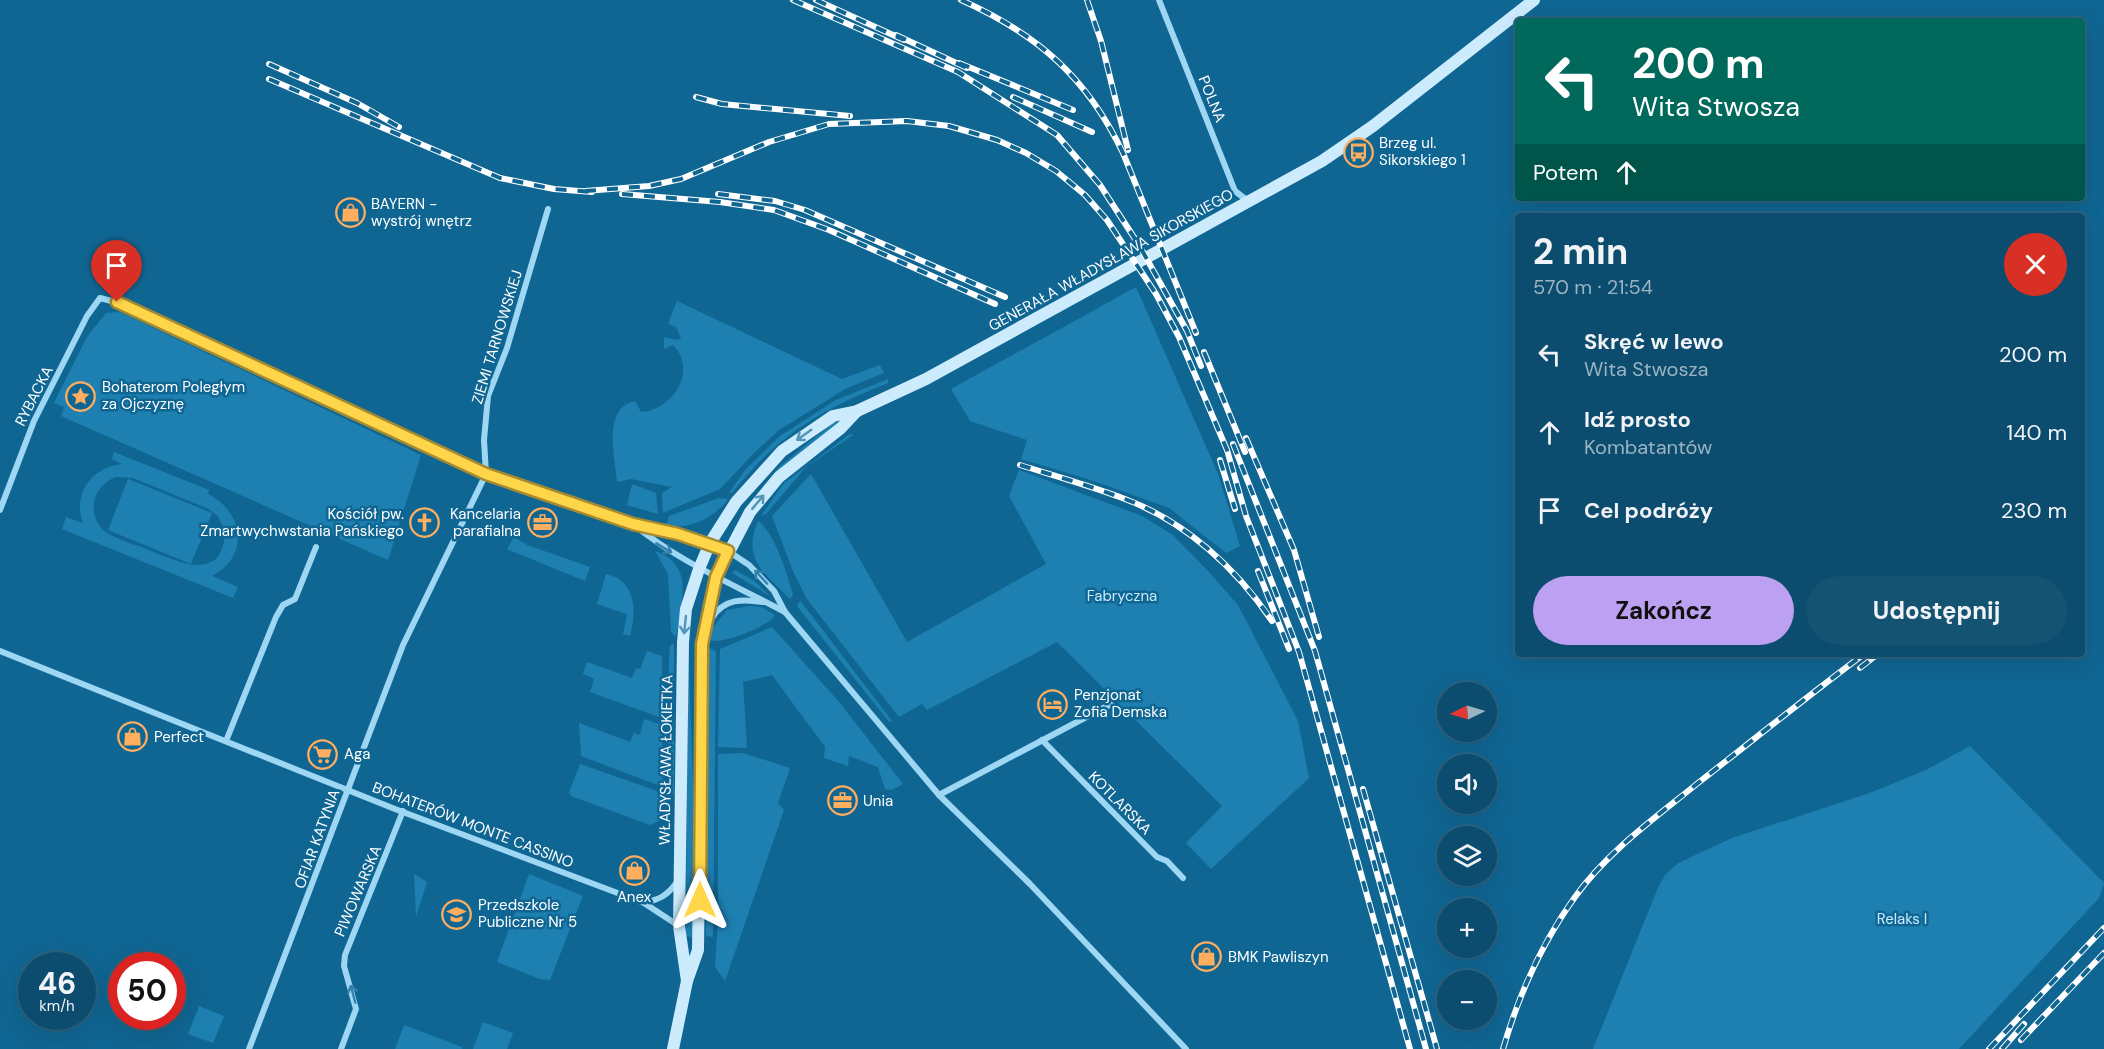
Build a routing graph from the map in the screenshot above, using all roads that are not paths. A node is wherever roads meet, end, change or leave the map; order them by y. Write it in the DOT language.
graph roads {
  1 [pos="1159,0"];
  2 [pos="1534,0"];
  3 [pos="1249,202"];
  4 [pos="548,209"];
  5 [pos="857,411"];
  6 [pos="486,474"];
  7 [pos="0,510"];
  8 [pos="633,524"];
  9 [pos="710,543"];
  10 [pos="316,547"];
  11 [pos="728,551"];
  12 [pos="699,569"];
  13 [pos="716,577"];
  14 [pos="769,603"];
  15 [pos="785,612"];
  16 [pos="704,631"];
  17 [pos="0,651"];
  18 [pos="1112,704"];
  19 [pos="1042,740"];
  20 [pos="226,741"];
  21 [pos="348,789"];
  22 [pos="939,795"];
  23 [pos="403,812"];
  24 [pos="680,877"];
  25 [pos="1183,878"];
  26 [pos="644,903"];
  27 [pos="679,927"];
  28 [pos="687,981"];
  29 [pos="249,1049"];
  30 [pos="341,1049"];
  31 [pos="673,1049"];
  32 [pos="1186,1049"];
  1 -- 3 [label="street, POLNA"];
  2 -- 3 [label="main road, GENERAŁA WŁADYSŁAWA SIKORSKIEGO"];
  3 -- 5 [label="main road, GENERAŁA WŁADYSŁAWA SIKORSKIEGO"];
  4 -- 6 [label="street, ZIEMI TARNOWSKIEJ"];
  5 -- 9 [label="main road, GENERAŁA WŁADYSŁAWA SIKORSKIEGO, one-way"];
  11 -- 5 [label="main road, one-way"];
  6 -- 7 [label="street, RYBACKA"];
  6 -- 8 [label="street"];
  6 -- 21 [label="street, OFIAR KATYNIA"];
  8 -- 9 [label="street"];
  8 -- 12 [label="street, one-way"];
  9 -- 11 [label="street"];
  9 -- 12 [label="main road, WŁADYSŁAWA ŁOKIETKA"];
  10 -- 20 [label="street"];
  11 -- 13 [label="main road"];
  15 -- 11 [label="street, one-way"];
  12 -- 13 [label="street"];
  12 -- 24 [label="main road, WŁADYSŁAWA ŁOKIETKA, one-way"];
  13 -- 14 [label="street"];
  13 -- 16 [label="main road, WŁADYSŁAWA ŁOKIETKA"];
  14 -- 15 [label="street"];
  14 -- 16 [label="street"];
  15 -- 22 [label="street"];
  16 -- 28 [label="main road, WŁADYSŁAWA ŁOKIETKA"];
  17 -- 20 [label="street, BOHATERÓW MONTE CASSINO"];
  18 -- 19 [label="street"];
  19 -- 22 [label="street"];
  19 -- 25 [label="street, KOTLARSKA"];
  20 -- 21 [label="street, BOHATERÓW MONTE CASSINO"];
  21 -- 23 [label="street, BOHATERÓW MONTE CASSINO"];
  21 -- 29 [label="street, OFIAR KATYNIA"];
  22 -- 32 [label="street"];
  23 -- 26 [label="street, BOHATERÓW MONTE CASSINO"];
  30 -- 23 [label="street, PIWOWARSKA, one-way"];
  24 -- 26 [label="street"];
  24 -- 27 [label="main road, WŁADYSŁAWA ŁOKIETKA"];
  26 -- 27 [label="street, BOHATERÓW MONTE CASSINO"];
  27 -- 28 [label="main road, WŁADYSŁAWA ŁOKIETKA"];
  28 -- 31 [label="main road, WŁADYSŁAWA ŁOKIETKA"];
}
